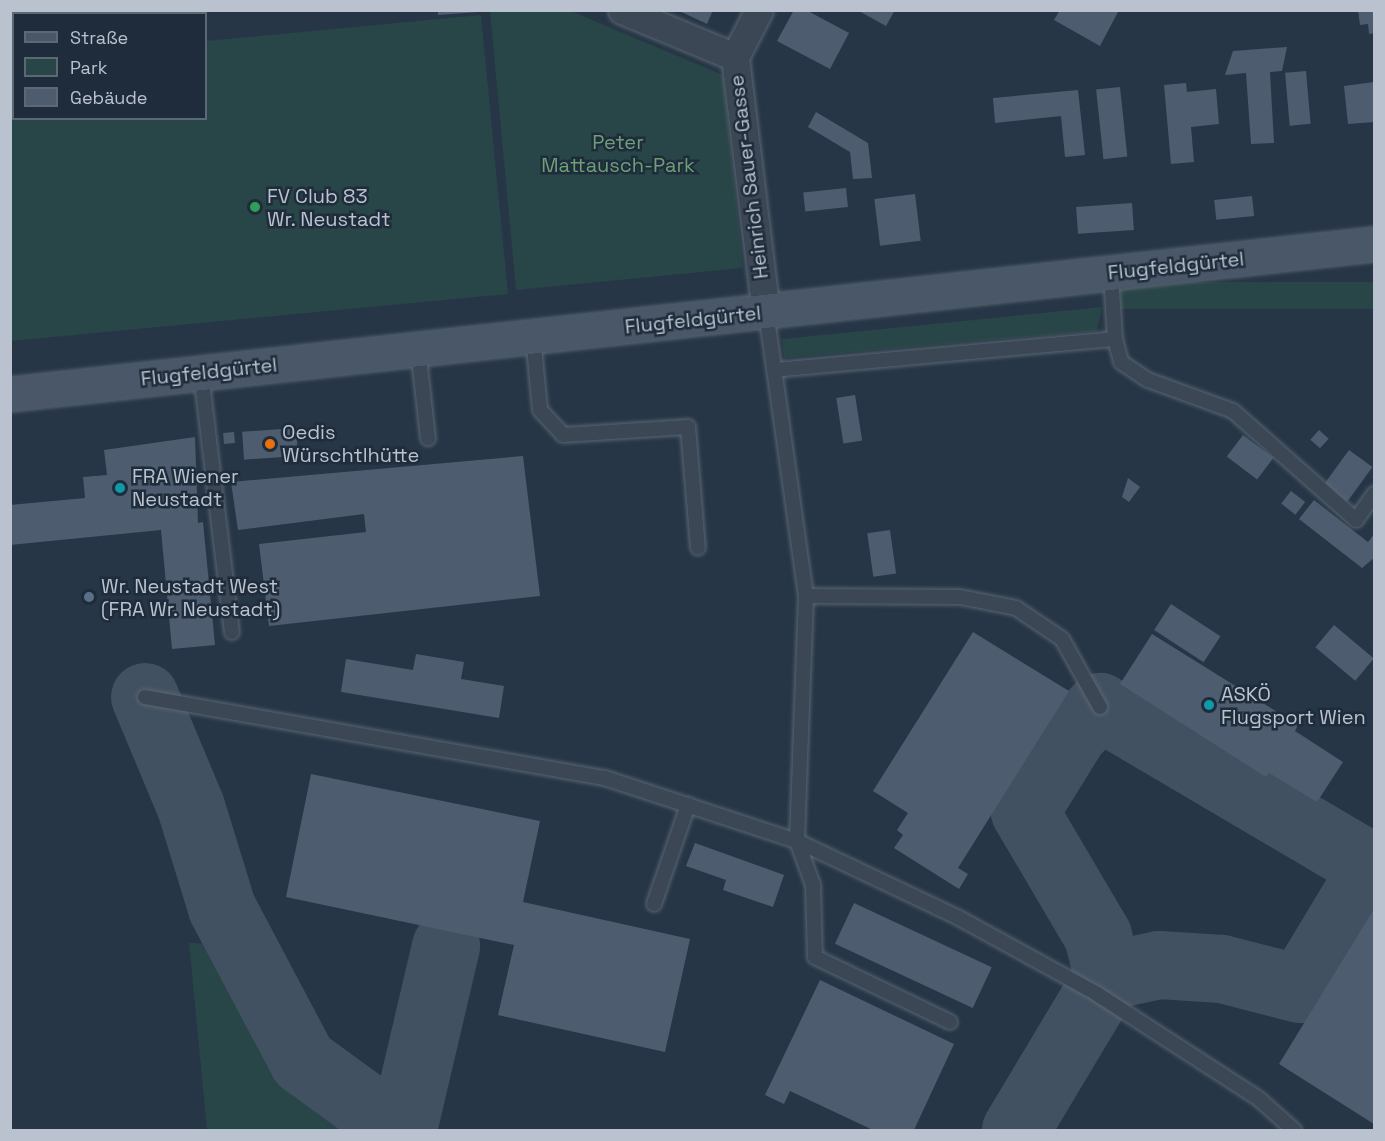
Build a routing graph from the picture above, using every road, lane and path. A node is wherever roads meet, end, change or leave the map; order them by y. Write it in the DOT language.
graph roads {
  1 [pos="622,10"];
  2 [pos="759,10"];
  3 [pos="735,57"];
  4 [pos="1374,244"];
  5 [pos="1111,273"];
  6 [pos="766,313"];
  7 [pos="533,337"];
  8 [pos="1115,339"];
  9 [pos="418,349"];
  10 [pos="774,370"];
  11 [pos="201,373"];
  12 [pos="10,394"];
  13 [pos="428,438"];
  14 [pos="1374,494"];
  15 [pos="698,548"];
  16 [pos="806,596"];
  17 [pos="232,632"];
  18 [pos="145,697"];
  19 [pos="1100,707"];
  20 [pos="688,805"];
  21 [pos="797,841"];
  22 [pos="654,904"];
  23 [pos="951,1022"];
  24 [pos="1294,1131"];
  1 -- 3 [label="street"];
  2 -- 3 [label="street, Heinrich Sauer-Gasse"];
  3 -- 6 [label="street, Heinrich Sauer-Gasse"];
  4 -- 5 [label="street, Flugfeldgürtel"];
  5 -- 6 [label="street, Flugfeldgürtel"];
  5 -- 8 [label="lane"];
  6 -- 7 [label="street, Flugfeldgürtel"];
  6 -- 10 [label="lane"];
  7 -- 9 [label="street, Flugfeldgürtel"];
  7 -- 15 [label="lane"];
  8 -- 10 [label="lane"];
  8 -- 14 [label="lane"];
  9 -- 11 [label="street, Flugfeldgürtel"];
  9 -- 13 [label="lane"];
  10 -- 16 [label="lane"];
  11 -- 12 [label="street, Flugfeldgürtel"];
  11 -- 17 [label="lane"];
  16 -- 19 [label="lane"];
  16 -- 21 [label="lane"];
  18 -- 20 [label="lane"];
  20 -- 21 [label="lane"];
  20 -- 22 [label="lane"];
  21 -- 23 [label="lane"];
  21 -- 24 [label="lane"];
}
